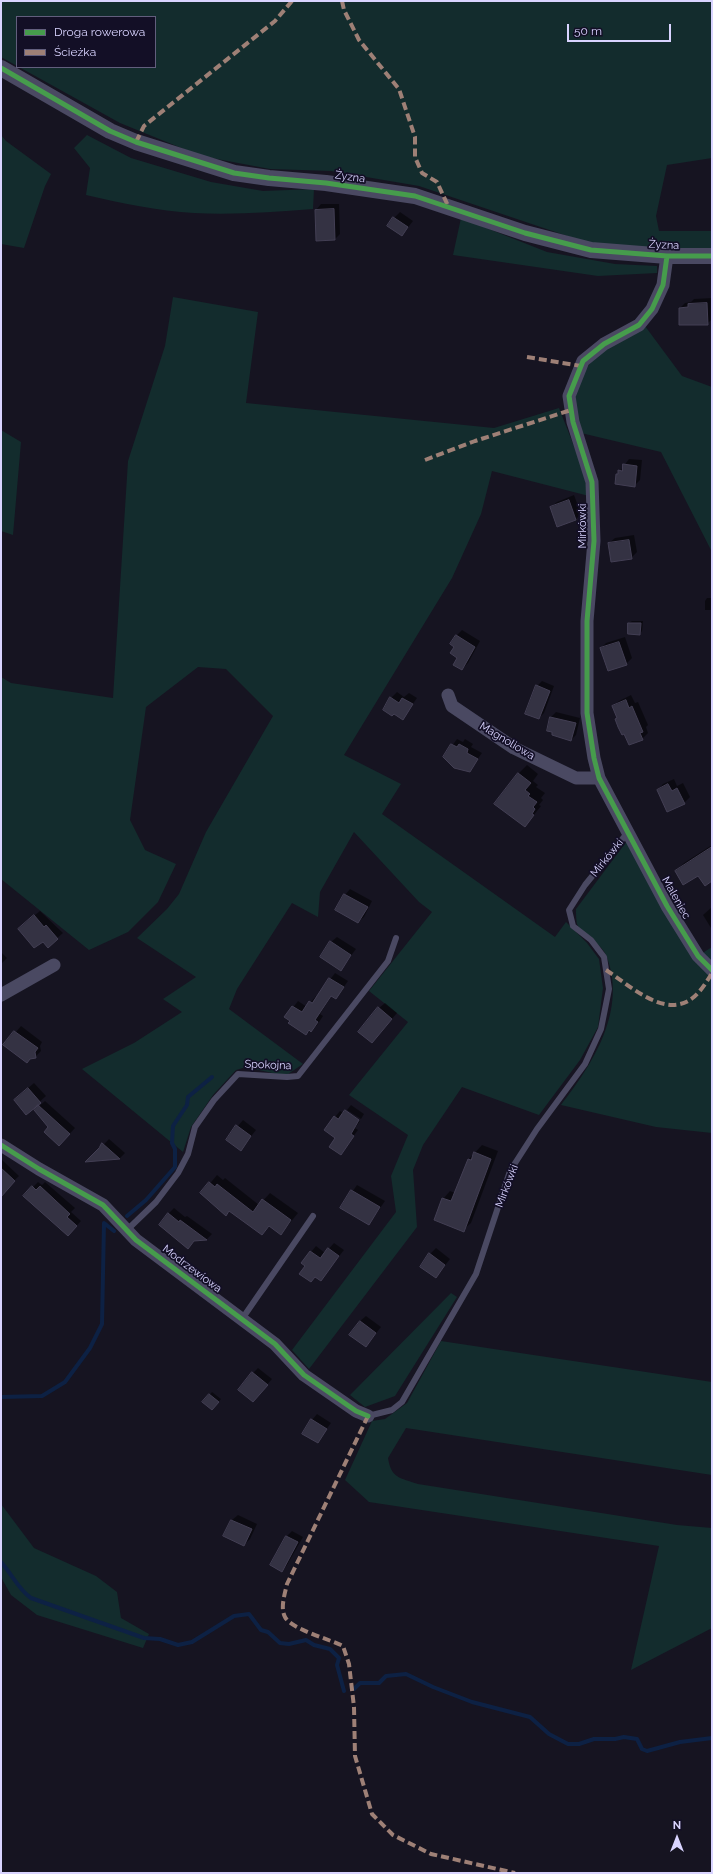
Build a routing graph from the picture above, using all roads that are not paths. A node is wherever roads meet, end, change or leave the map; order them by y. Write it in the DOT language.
graph roads {
  1 [pos="1,68"];
  2 [pos="667,256"];
  3 [pos="712,256"];
  4 [pos="448,695"];
  5 [pos="599,778"];
  6 [pos="628,831"];
  7 [pos="396,938"];
  8 [pos="54,965"];
  9 [pos="712,970"];
  10 [pos="1,995"];
  11 [pos="1,1145"];
  12 [pos="313,1216"];
  13 [pos="126,1231"];
  14 [pos="242,1319"];
  15 [pos="368,1416"];
  1 -- 2 [label="street, Żyzna"];
  2 -- 3 [label="street, Żyzna"];
  2 -- 5 [label="street, Mirkówki"];
  4 -- 5 [label="street, Magnoliowa"];
  5 -- 6 [label="street, Mirkówki"];
  6 -- 9 [label="street, Maleniec"];
  6 -- 15 [label="lane, Mirkówki"];
  7 -- 13 [label="lane, Spokojna"];
  8 -- 10 [label="street"];
  11 -- 13 [label="street, Modrzewiowa"];
  12 -- 14 [label="lane"];
  13 -- 14 [label="street, Modrzewiowa"];
  14 -- 15 [label="street, Modrzewiowa"];
}
